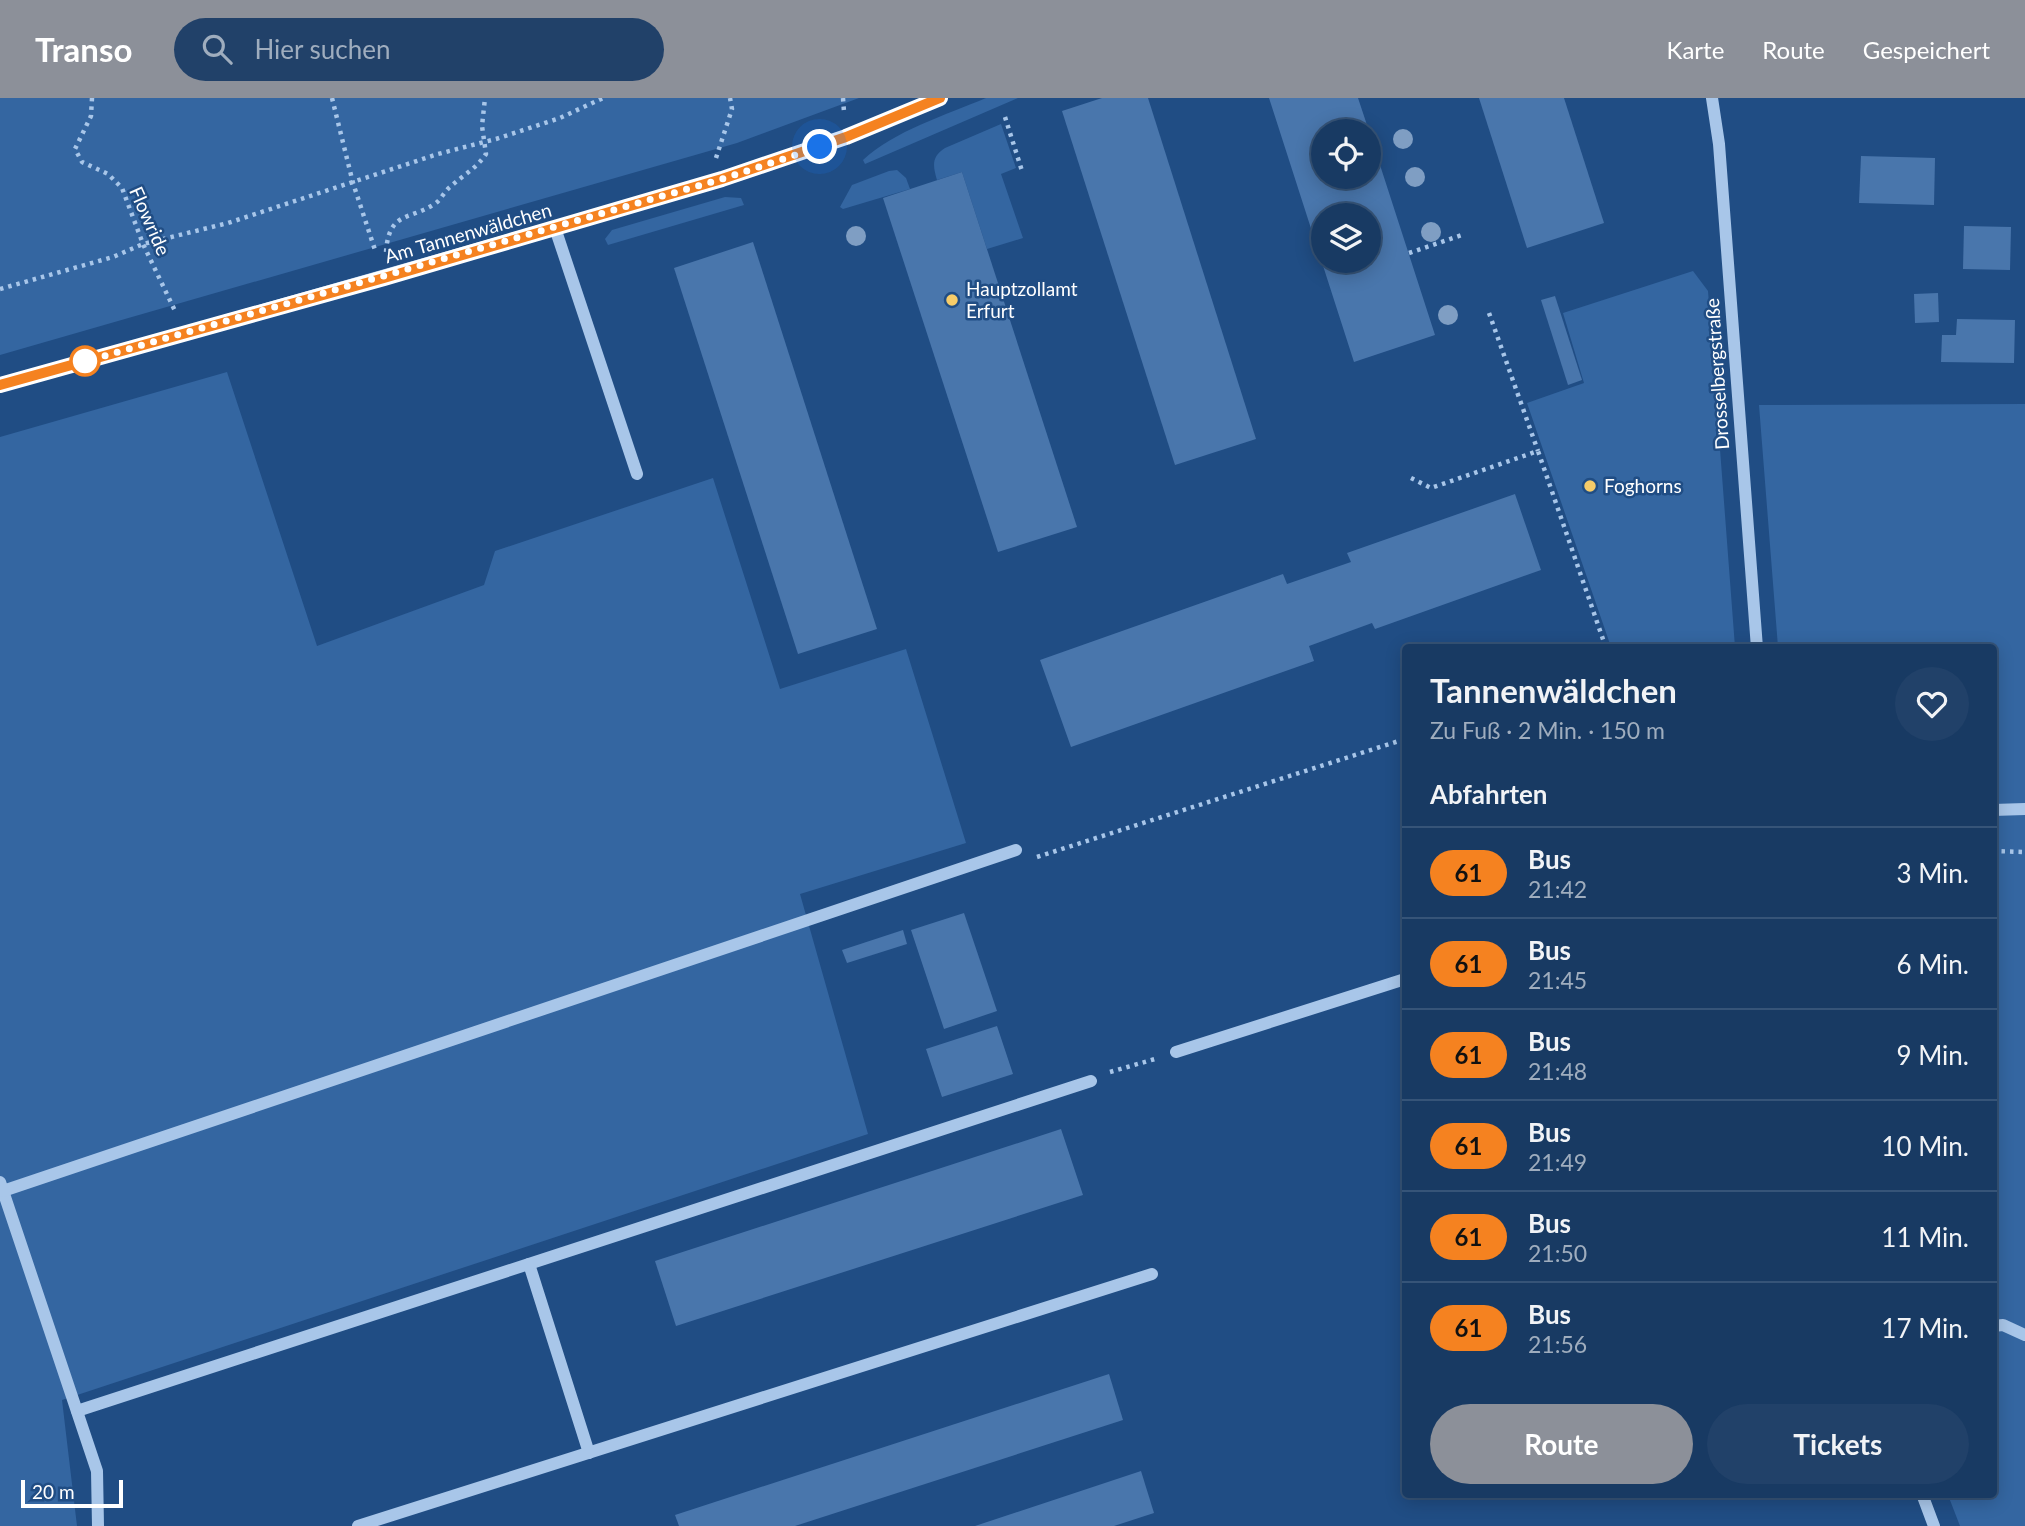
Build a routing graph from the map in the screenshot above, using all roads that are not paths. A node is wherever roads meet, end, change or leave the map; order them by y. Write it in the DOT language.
graph roads {
  1 [pos="940,98"];
  2 [pos="1712,98"];
  3 [pos="555,228"];
  4 [pos="0,385"];
  5 [pos="637,474"];
  6 [pos="1757,644"];
  7 [pos="2025,809"];
  8 [pos="1997,810"];
  9 [pos="1016,850"];
  10 [pos="1402,980"];
  11 [pos="1176,1052"];
  12 [pos="1091,1081"];
  13 [pos="1,1186"];
  14 [pos="529,1264"];
  15 [pos="1152,1274"];
  16 [pos="1997,1326"];
  17 [pos="2025,1335"];
  18 [pos="77,1410"];
  19 [pos="589,1453"];
  20 [pos="1924,1498"];
  21 [pos="98,1526"];
  22 [pos="358,1526"];
  23 [pos="1934,1526"];
  1 -- 3 [label="street, Am Tannenwäldchen"];
  2 -- 6 [label="street, Drosselbergstraße"];
  3 -- 4 [label="street, Am Tannenwäldchen"];
  3 -- 5 [label="street"];
  7 -- 8 [label="street"];
  9 -- 13 [label="street"];
  10 -- 11 [label="street"];
  12 -- 14 [label="street"];
  13 -- 18 [label="street"];
  14 -- 18 [label="street"];
  14 -- 19 [label="street"];
  15 -- 19 [label="street"];
  16 -- 17 [label="street"];
  18 -- 21 [label="street"];
  19 -- 22 [label="street"];
  20 -- 23 [label="street"];
}
